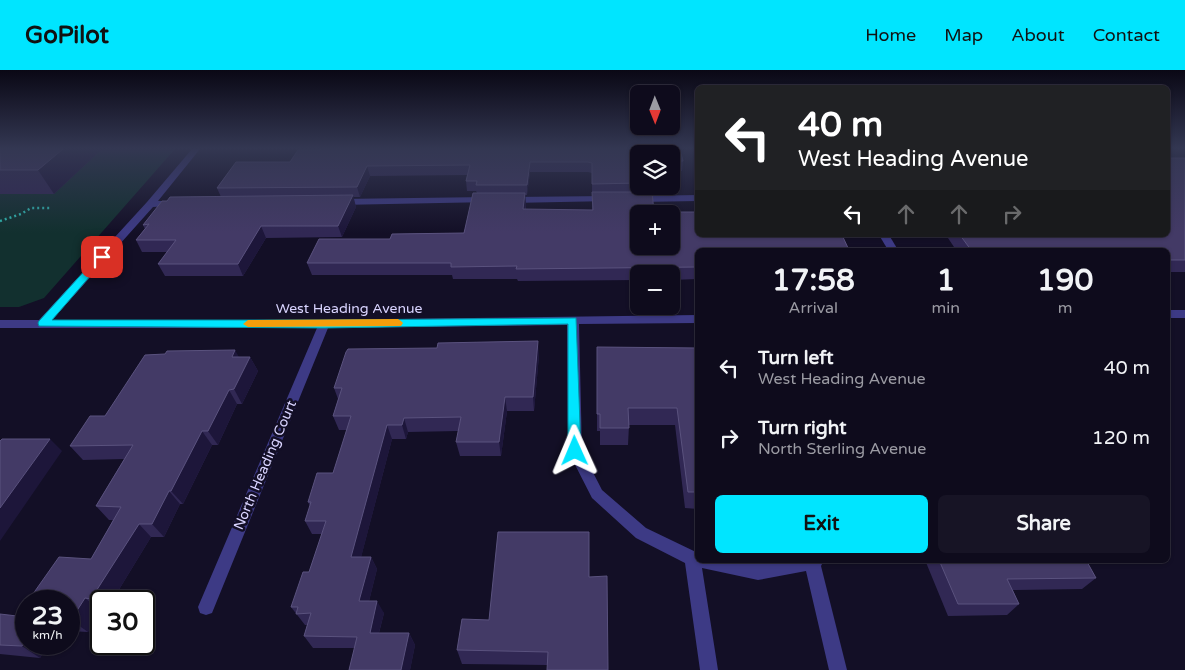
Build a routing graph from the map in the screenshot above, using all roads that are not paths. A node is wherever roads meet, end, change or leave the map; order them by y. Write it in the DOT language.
graph roads {
  1 [pos="173,177"];
  2 [pos="695,198"];
  3 [pos="328,202"];
  4 [pos="189,203"];
  5 [pos="150,204"];
  6 [pos="885,237"];
  7 [pos="892,248"];
  8 [pos="1170,314"];
  9 [pos="1185,314"];
  10 [pos="695,319"];
  11 [pos="573,321"];
  12 [pos="43,323"];
  13 [pos="0,324"];
  14 [pos="324,324"];
  15 [pos="692,559"];
  16 [pos="695,560"];
  17 [pos="712,563"];
  18 [pos="808,563"];
  19 [pos="814,563"];
  20 [pos="206,606"];
  21 [pos="709,670"];
  22 [pos="838,670"];
  1 -- 5 [label="street"];
  2 -- 3 [label="street"];
  4 -- 5 [label="street"];
  5 -- 12 [label="street"];
  6 -- 7 [label="street"];
  8 -- 9 [label="street"];
  10 -- 11 [label="street, West Heading Avenue"];
  11 -- 14 [label="street, West Heading Avenue"];
  11 -- 15 [label="street"];
  12 -- 13 [label="street, West Heading Avenue"];
  12 -- 14 [label="street, West Heading Avenue"];
  14 -- 20 [label="street, North Heading Court"];
  15 -- 16 [label="street"];
  15 -- 21 [label="street"];
  17 -- 18 [label="street"];
  19 -- 22 [label="street"];
}
